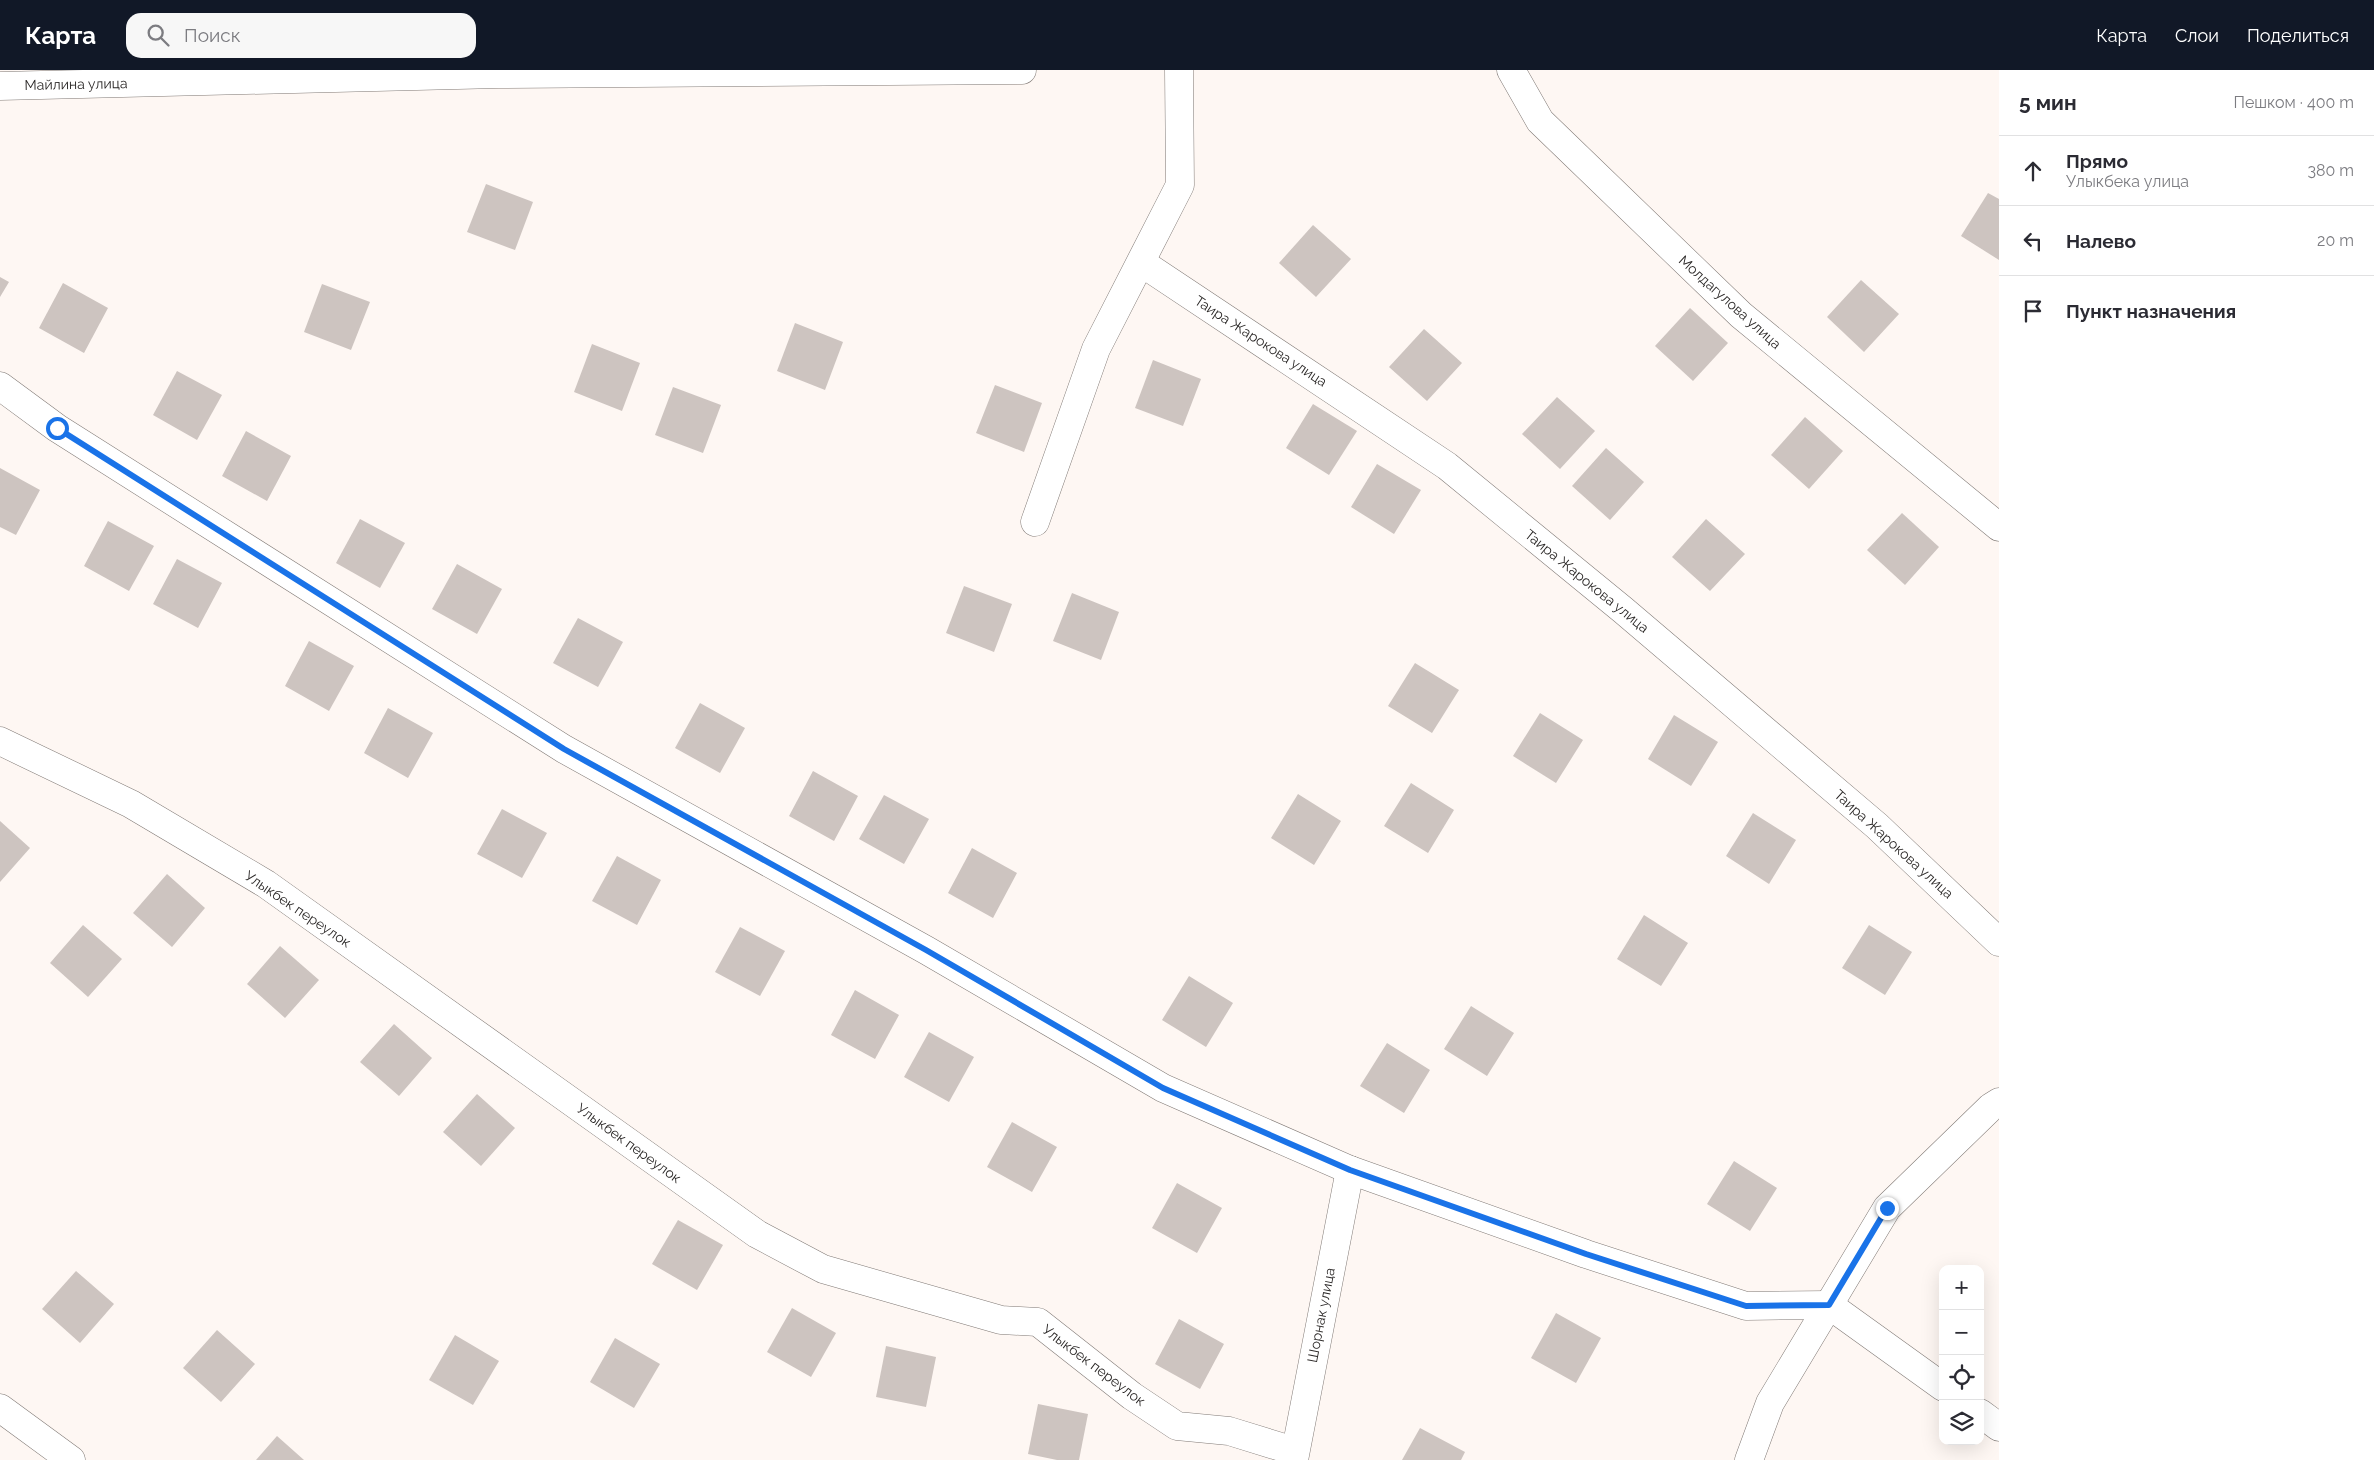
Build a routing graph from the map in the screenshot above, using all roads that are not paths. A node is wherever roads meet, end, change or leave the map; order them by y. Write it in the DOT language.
graph roads {
  1 [pos="1022,70"];
  2 [pos="1179,70"];
  3 [pos="1511,70"];
  4 [pos="0,86"];
  5 [pos="1142,263"];
  6 [pos="0,386"];
  7 [pos="1035,522"];
  8 [pos="1999,527"];
  9 [pos="0,741"];
  10 [pos="1999,942"];
  11 [pos="1999,1102"];
  12 [pos="1350,1170"];
  13 [pos="1829,1305"];
  14 [pos="1939,1383"];
  15 [pos="0,1408"];
  16 [pos="1984,1416"];
  17 [pos="1999,1427"];
  18 [pos="52,1455"];
  19 [pos="1294,1455"];
  20 [pos="1749,1460"];
  1 -- 4 [label="street, Майлина улица"];
  2 -- 5 [label="street"];
  3 -- 8 [label="street, Молдагулова улица"];
  5 -- 7 [label="street"];
  5 -- 10 [label="street, Таира Жарокова улица"];
  6 -- 12 [label="street"];
  9 -- 19 [label="street, Улыкбек переулок"];
  11 -- 13 [label="street"];
  12 -- 13 [label="street"];
  12 -- 19 [label="street, Шорнак улица"];
  13 -- 14 [label="street"];
  13 -- 20 [label="street"];
  15 -- 18 [label="street"];
  16 -- 17 [label="street"];
}
